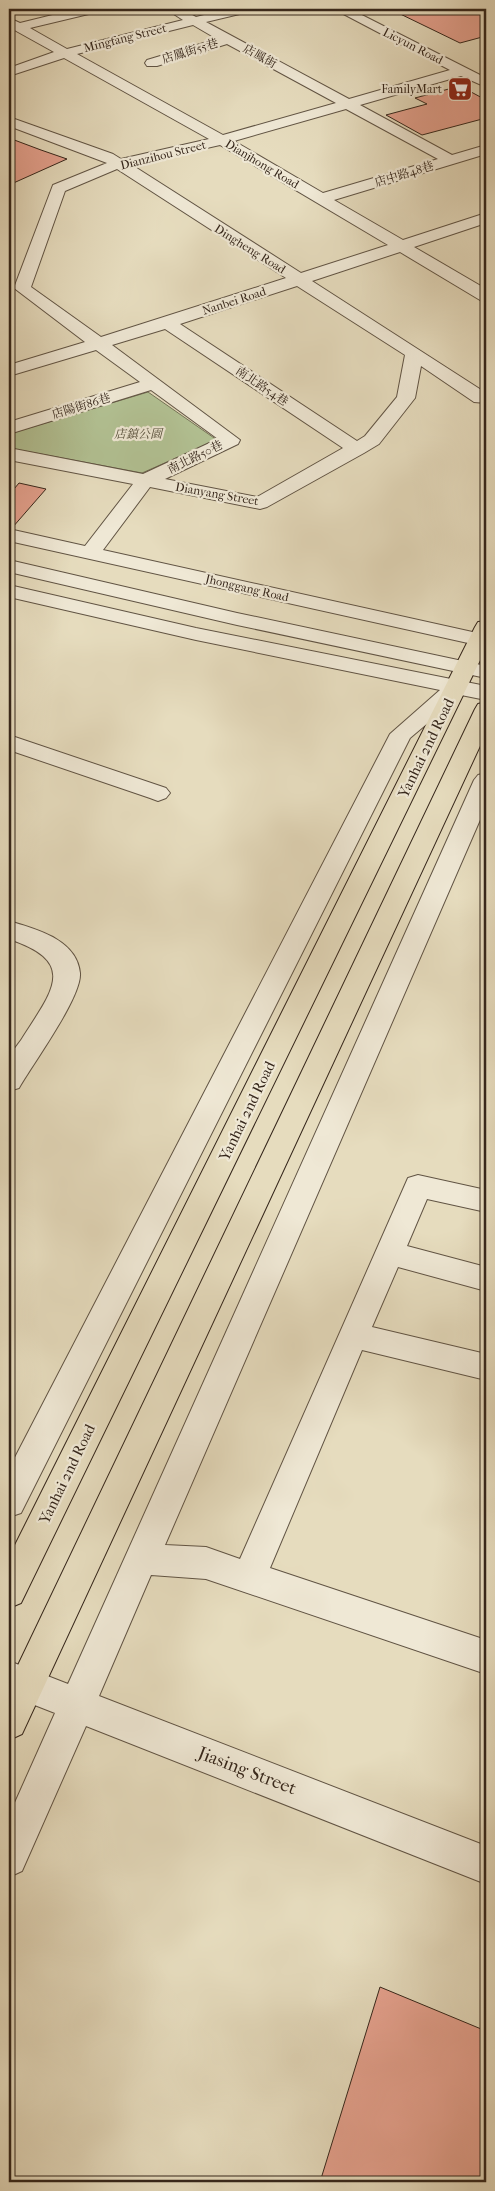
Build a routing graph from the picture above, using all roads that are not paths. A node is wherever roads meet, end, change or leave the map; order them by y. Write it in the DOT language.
graph roads {
  1 [pos="92,9"];
  2 [pos="172,9"];
  3 [pos="244,9"];
  4 [pos="340,9"];
  5 [pos="194,20"];
  6 [pos="14,24"];
  7 [pos="229,39"];
  8 [pos="66,53"];
  9 [pos="152,63"];
  10 [pos="462,71"];
  11 [pos="9,72"];
  12 [pos="486,83"];
  13 [pos="347,104"];
  14 [pos="9,121"];
  15 [pos="222,140"];
  16 [pos="486,149"];
  17 [pos="451,160"];
  18 [pos="119,166"];
  19 [pos="321,198"];
  20 [pos="486,218"];
  21 [pos="402,246"];
  22 [pos="299,280"];
  23 [pos="15,290"];
  24 [pos="486,296"];
  25 [pos="167,322"];
  26 [pos="97,344"];
  27 [pos="414,353"];
  28 [pos="9,371"];
  29 [pos="152,384"];
  30 [pos="483,398"];
  31 [pos="9,428"];
  32 [pos="358,449"];
  33 [pos="9,454"];
  34 [pos="145,481"];
  35 [pos="9,535"];
  36 [pos="91,552"];
  37 [pos="9,566"];
  38 [pos="9,590"];
  39 [pos="484,636"];
  40 [pos="469,676"];
  41 [pos="486,693"];
  42 [pos="486,709"];
  43 [pos="9,742"];
  44 [pos="486,780"];
  45 [pos="158,793"];
  46 [pos="9,930"];
  47 [pos="9,1081"];
  48 [pos="486,1201"];
  49 [pos="389,1253"];
  50 [pos="486,1279"];
  51 [pos="353,1334"];
  52 [pos="486,1367"];
  53 [pos="9,1502"];
  54 [pos="142,1559"];
  55 [pos="249,1577"];
  56 [pos="9,1592"];
  57 [pos="486,1657"];
  58 [pos="17,1681"];
  59 [pos="78,1705"];
  60 [pos="9,1722"];
  61 [pos="9,1858"];
  62 [pos="486,1865"];
  1 -- 6 [label="street"];
  2 -- 5 [label="street, 店鳳街"];
  3 -- 5 [label="street, Mingfang Street"];
  4 -- 10 [label="street, Licyun Road"];
  5 -- 7 [label="street, 店鳳街"];
  5 -- 8 [label="street, Mingfang Street"];
  6 -- 8 [label="street, Dianjhong Road"];
  7 -- 9 [label="street, 店鳳街55巷"];
  7 -- 13 [label="street, 店鳳街"];
  8 -- 11 [label="street, Mingfang Street"];
  8 -- 15 [label="street, Dianjhong Road"];
  10 -- 12 [label="street, Licyun Road"];
  10 -- 13 [label="street, Dianzihou Street"];
  13 -- 15 [label="street, Dianzihou Street"];
  13 -- 17 [label="street, 店鳳街"];
  14 -- 18 [label="street, Dingheng Road"];
  15 -- 18 [label="street, Dianzihou Street"];
  15 -- 19 [label="street, Dianjhong Road"];
  16 -- 17 [label="street, 店中路48巷"];
  17 -- 19 [label="street, 店中路48巷"];
  18 -- 22 [label="street, Dingheng Road"];
  18 -- 23 [label="street, Dianzihou Street"];
  19 -- 21 [label="street, Dianjhong Road"];
  20 -- 21 [label="street, Nanbei Road"];
  21 -- 22 [label="street, Nanbei Road"];
  21 -- 24 [label="street, Dianjhong Road"];
  22 -- 25 [label="street, Nanbei Road"];
  22 -- 27 [label="street, Dingheng Road"];
  23 -- 26 [label="street, Dianzihou Street"];
  25 -- 26 [label="street, Nanbei Road"];
  25 -- 32 [label="street, 南北路54巷"];
  26 -- 28 [label="street, Nanbei Road"];
  26 -- 29 [label="street, 南北路50巷"];
  27 -- 30 [label="street, Dingheng Road"];
  27 -- 32 [label="street, Dianyang Street"];
  29 -- 31 [label="street, 店陽街86巷"];
  29 -- 34 [label="street, 南北路50巷"];
  32 -- 34 [label="street, Dianyang Street"];
  33 -- 34 [label="street, Dianyang Street"];
  34 -- 36 [label="street, 南北路50巷"];
  35 -- 36 [label="street, Jhonggang Road"];
  36 -- 39 [label="street, Jhonggang Road"];
  37 -- 40 [label="street"];
  38 -- 40 [label="street"];
  39 -- 40 [label="main road"];
  40 -- 41 [label="street"];
  40 -- 53 [label="street, Yanhai 2nd Road"];
  40 -- 56 [label="main road, Yanhai 2nd Road"];
  42 -- 58 [label="main road"];
  43 -- 45 [label="street"];
  44 -- 54 [label="street"];
  46 -- 47 [label="street"];
  48 -- 49 [label="street"];
  49 -- 50 [label="street"];
  49 -- 51 [label="street"];
  51 -- 52 [label="street"];
  51 -- 55 [label="street"];
  54 -- 55 [label="street"];
  54 -- 59 [label="street"];
  55 -- 57 [label="street"];
  58 -- 59 [label="street, Jiasing Street"];
  58 -- 60 [label="main road"];
  59 -- 61 [label="street"];
  59 -- 62 [label="street, Jiasing Street"];
}
